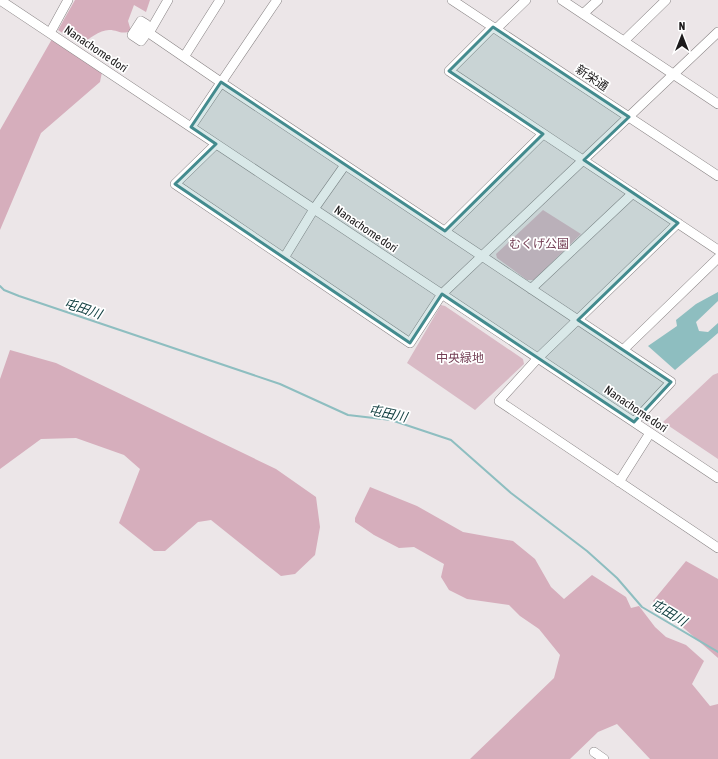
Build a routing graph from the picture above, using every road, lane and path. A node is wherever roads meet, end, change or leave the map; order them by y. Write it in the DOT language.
graph roads {
  1 [pos="0,0"];
  2 [pos="68,0"];
  3 [pos="168,0"];
  4 [pos="220,0"];
  5 [pos="277,0"];
  6 [pos="452,0"];
  7 [pos="526,0"];
  8 [pos="562,0"];
  9 [pos="598,0"];
  10 [pos="666,0"];
  11 [pos="583,14"];
  12 [pos="494,28"];
  13 [pos="718,32"];
  14 [pos="50,33"];
  15 [pos="624,41"];
  16 [pos="184,57"];
  17 [pos="674,74"];
  18 [pos="221,82"];
  19 [pos="718,104"];
  20 [pos="629,117"];
  21 [pos="191,127"];
  22 [pos="542,134"];
  23 [pos="216,144"];
  24 [pos="584,160"];
  25 [pos="345,165"];
  26 [pos="718,176"];
  27 [pos="633,193"];
  28 [pos="314,209"];
  29 [pos="678,223"];
  30 [pos="445,231"];
  31 [pos="718,250"];
  32 [pos="482,256"];
  33 [pos="284,258"];
  34 [pos="718,258"];
  35 [pos="531,289"];
  36 [pos="442,294"];
  37 [pos="578,320"];
  38 [pos="623,350"];
  39 [pos="538,358"];
  40 [pos="634,422"];
  41 [pos="650,433"];
  42 [pos="718,478"];
  43 [pos="619,482"];
  44 [pos="718,548"];
  45 [pos="594,752"];
  46 [pos="604,759"];
  1 -- 14 [label="street, Nanachome dori"];
  2 -- 14 [label="street"];
  3 -- 16 [label="street"];
  4 -- 16 [label="street"];
  5 -- 18 [label="street"];
  6 -- 12 [label="street, 新栄通"];
  7 -- 12 [label="street"];
  8 -- 11 [label="street"];
  9 -- 11 [label="street"];
  10 -- 15 [label="street"];
  11 -- 15 [label="street"];
  12 -- 20 [label="street, 新栄通"];
  12 -- 22 [label="street"];
  13 -- 17 [label="street"];
  14 -- 21 [label="street, Nanachome dori"];
  15 -- 17 [label="street"];
  16 -- 18 [label="street"];
  17 -- 19 [label="street"];
  17 -- 20 [label="street"];
  18 -- 21 [label="street"];
  18 -- 25 [label="street"];
  20 -- 24 [label="street"];
  20 -- 26 [label="street, 新栄通"];
  21 -- 23 [label="street, Nanachome dori"];
  22 -- 24 [label="street"];
  22 -- 30 [label="street"];
  23 -- 28 [label="street, Nanachome dori"];
  23 -- 33 [label="street"];
  24 -- 27 [label="street"];
  24 -- 32 [label="street"];
  25 -- 28 [label="street"];
  25 -- 30 [label="street"];
  27 -- 29 [label="street"];
  27 -- 35 [label="street"];
  28 -- 33 [label="street"];
  28 -- 36 [label="street, Nanachome dori"];
  29 -- 31 [label="street"];
  29 -- 37 [label="street"];
  30 -- 32 [label="street"];
  32 -- 35 [label="street"];
  32 -- 36 [label="street"];
  33 -- 36 [label="street"];
  34 -- 38 [label="street"];
  35 -- 37 [label="street"];
  36 -- 39 [label="street, Nanachome dori"];
  37 -- 38 [label="street"];
  37 -- 39 [label="street"];
  38 -- 40 [label="street"];
  39 -- 40 [label="street, Nanachome dori"];
  39 -- 43 [label="street"];
  40 -- 41 [label="street, Nanachome dori"];
  41 -- 42 [label="street, Nanachome dori"];
  41 -- 43 [label="street"];
  43 -- 44 [label="street"];
  45 -- 46 [label="street"];
}
